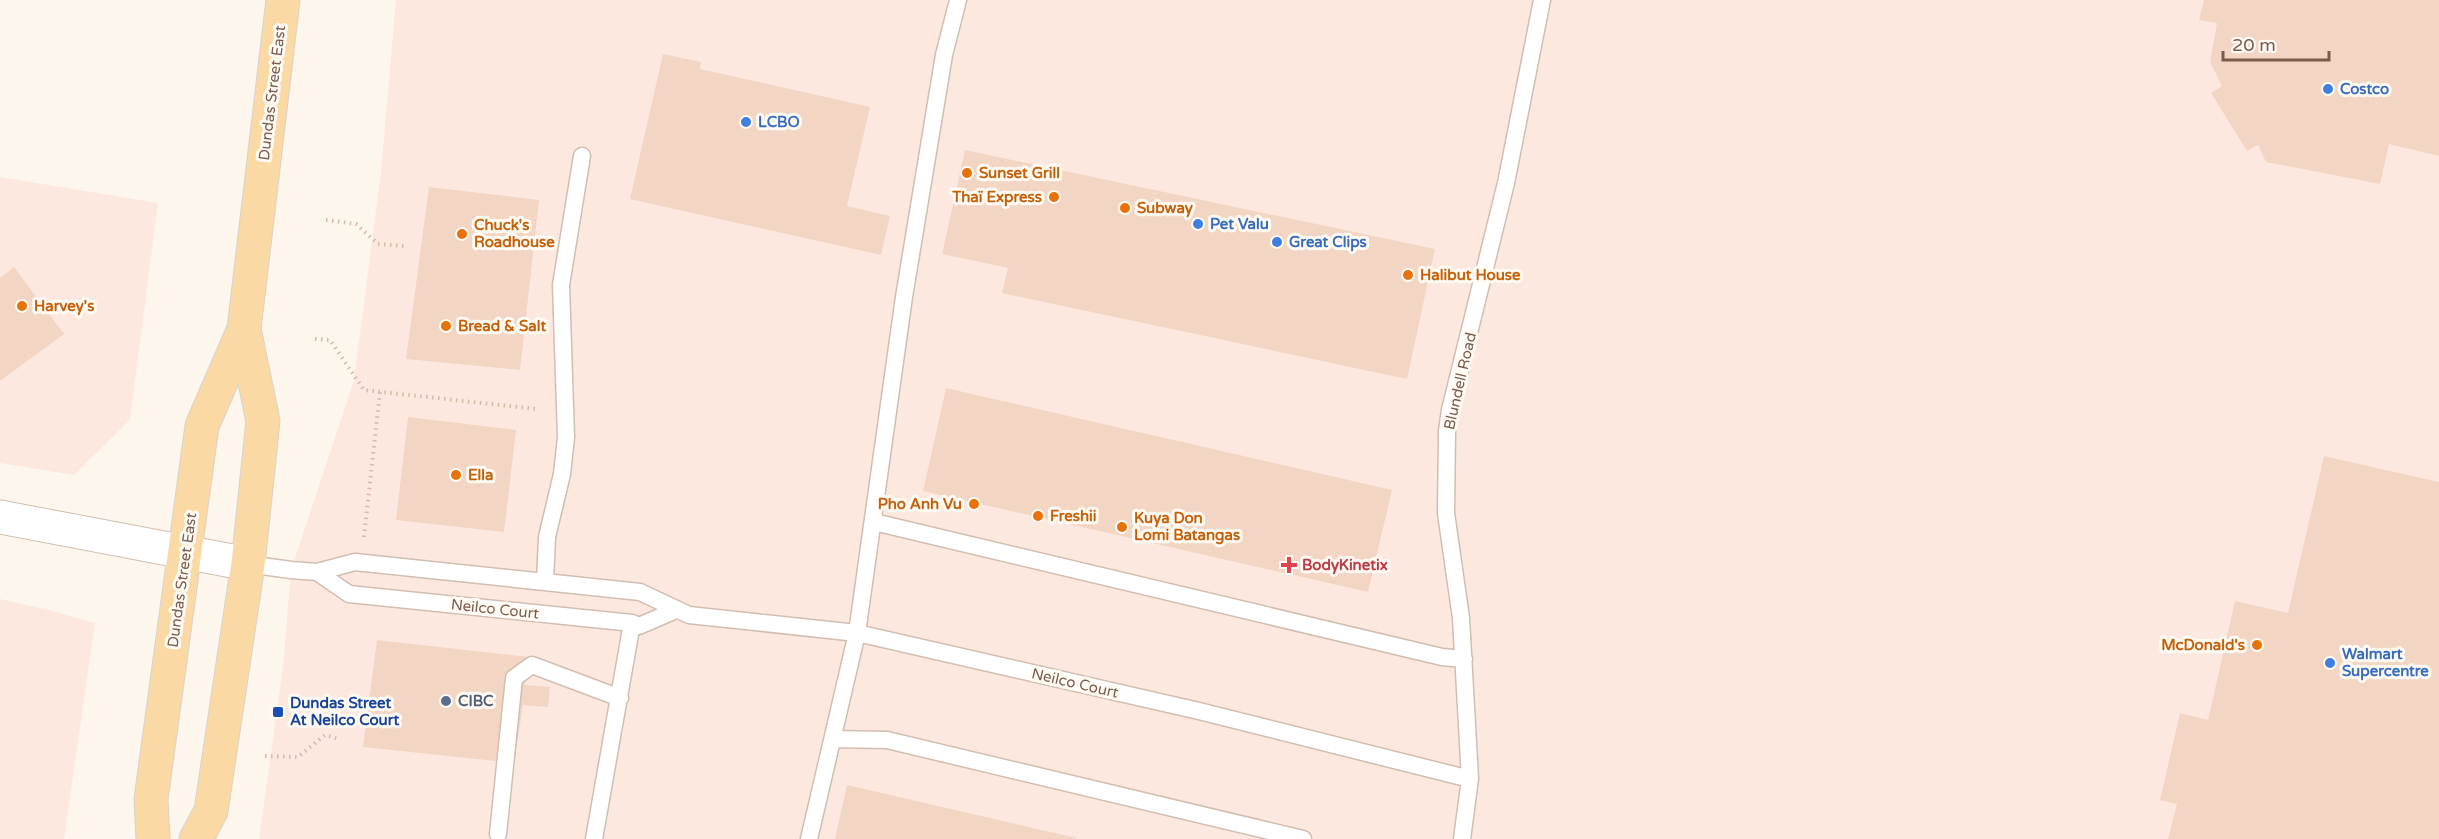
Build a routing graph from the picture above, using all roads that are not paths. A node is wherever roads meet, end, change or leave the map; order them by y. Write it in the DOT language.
graph roads {
  1 [pos="283,0"];
  2 [pos="958,0"];
  3 [pos="1542,0"];
  4 [pos="582,156"];
  5 [pos="244,329"];
  6 [pos="0,517"];
  7 [pos="874,522"];
  8 [pos="186,550"];
  9 [pos="248,564"];
  10 [pos="317,572"];
  11 [pos="545,581"];
  12 [pos="676,610"];
  13 [pos="632,623"];
  14 [pos="857,633"];
  15 [pos="1464,659"];
  16 [pos="620,698"];
  17 [pos="833,739"];
  18 [pos="1470,779"];
  19 [pos="498,834"];
  20 [pos="153,839"];
  21 [pos="196,839"];
  22 [pos="594,839"];
  23 [pos="809,839"];
  24 [pos="1303,839"];
  25 [pos="1462,839"];
  1 -- 5 [label="main road, Dundas Street East"];
  2 -- 7 [label="lane"];
  3 -- 15 [label="lane, Blundell Road"];
  4 -- 11 [label="lane"];
  5 -- 8 [label="main road, Dundas Street East"];
  5 -- 9 [label="main road, Dundas Street East"];
  6 -- 8 [label="street, Neilco Court"];
  7 -- 14 [label="lane"];
  7 -- 15 [label="lane"];
  8 -- 9 [label="street, Neilco Court"];
  8 -- 20 [label="main road, Dundas Street East"];
  9 -- 10 [label="lane, Neilco Court"];
  9 -- 21 [label="main road, Dundas Street East"];
  10 -- 11 [label="lane, Neilco Court"];
  10 -- 13 [label="lane, Neilco Court"];
  11 -- 12 [label="lane, Neilco Court"];
  12 -- 13 [label="lane, Neilco Court"];
  12 -- 14 [label="lane, Neilco Court"];
  13 -- 16 [label="lane"];
  14 -- 17 [label="lane"];
  14 -- 18 [label="lane, Neilco Court"];
  15 -- 18 [label="lane, Blundell Road"];
  16 -- 19 [label="lane"];
  16 -- 22 [label="lane"];
  17 -- 23 [label="lane"];
  17 -- 24 [label="lane"];
  18 -- 25 [label="lane, Blundell Road"];
}
